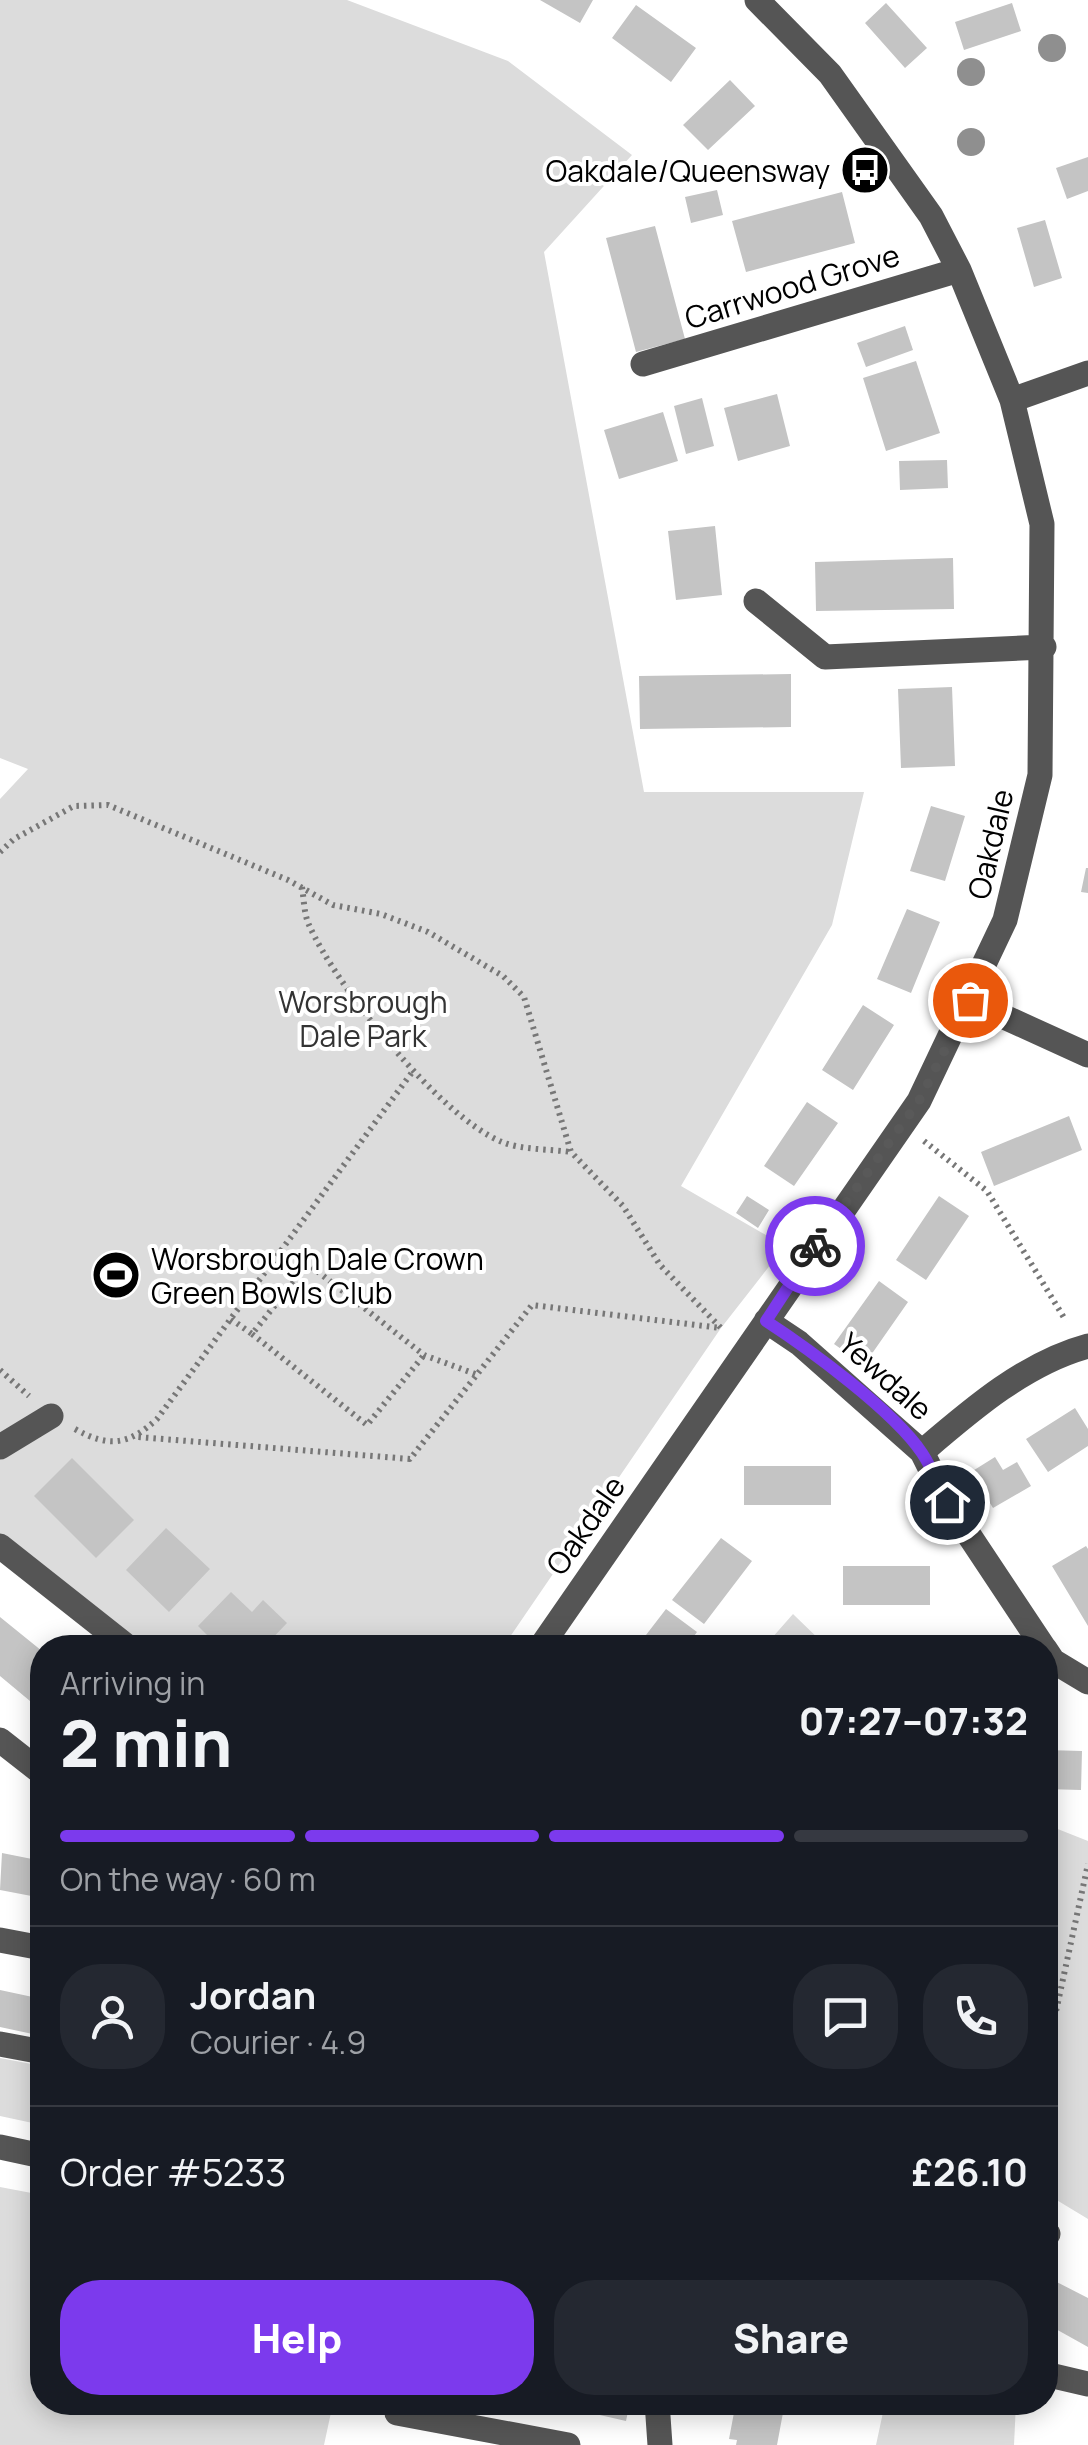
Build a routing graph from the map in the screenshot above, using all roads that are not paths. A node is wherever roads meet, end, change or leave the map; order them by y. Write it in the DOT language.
graph roads {
  1 [pos="757,0"];
  2 [pos="959,270"];
  3 [pos="644,364"];
  4 [pos="1088,373"];
  5 [pos="1012,400"];
  6 [pos="756,601"];
  7 [pos="1044,647"];
  8 [pos="970,1000"];
  9 [pos="1088,1054"];
  10 [pos="766,1321"];
  11 [pos="1085,1347"];
  12 [pos="51,1416"];
  13 [pos="0,1447"];
  14 [pos="922,1452"];
  15 [pos="0,1546"];
  16 [pos="112,1635"];
  17 [pos="549,1635"];
  18 [pos="1035,1635"];
  19 [pos="1058,1664"];
  20 [pos="1088,1682"];
  21 [pos="0,1740"];
  22 [pos="30,1764"];
  23 [pos="0,1940"];
  24 [pos="30,1946"];
  25 [pos="0,2044"];
  26 [pos="30,2050"];
  27 [pos="0,2147"];
  28 [pos="30,2153"];
  29 [pos="1058,2377"];
  30 [pos="1088,2384"];
  31 [pos="408,2415"];
  32 [pos="658,2415"];
  33 [pos="568,2445"];
  34 [pos="660,2445"];
  1 -- 2 [label="street, Oakdale"];
  2 -- 3 [label="street, Carrwood Grove"];
  2 -- 5 [label="street, Oakdale"];
  4 -- 5 [label="street"];
  5 -- 7 [label="street, Oakdale"];
  6 -- 7 [label="street"];
  7 -- 8 [label="street, Oakdale"];
  8 -- 9 [label="street"];
  8 -- 10 [label="street, Oakdale"];
  10 -- 14 [label="street, Yewdale"];
  10 -- 17 [label="street, Oakdale"];
  11 -- 14 [label="street"];
  12 -- 13 [label="street"];
  14 -- 18 [label="street, Yewdale"];
  15 -- 16 [label="street"];
  19 -- 20 [label="street, Yewdale"];
  21 -- 22 [label="street"];
  23 -- 24 [label="street"];
  25 -- 26 [label="street"];
  27 -- 28 [label="street"];
  29 -- 30 [label="street"];
  31 -- 33 [label="street"];
  32 -- 34 [label="street"];
}
